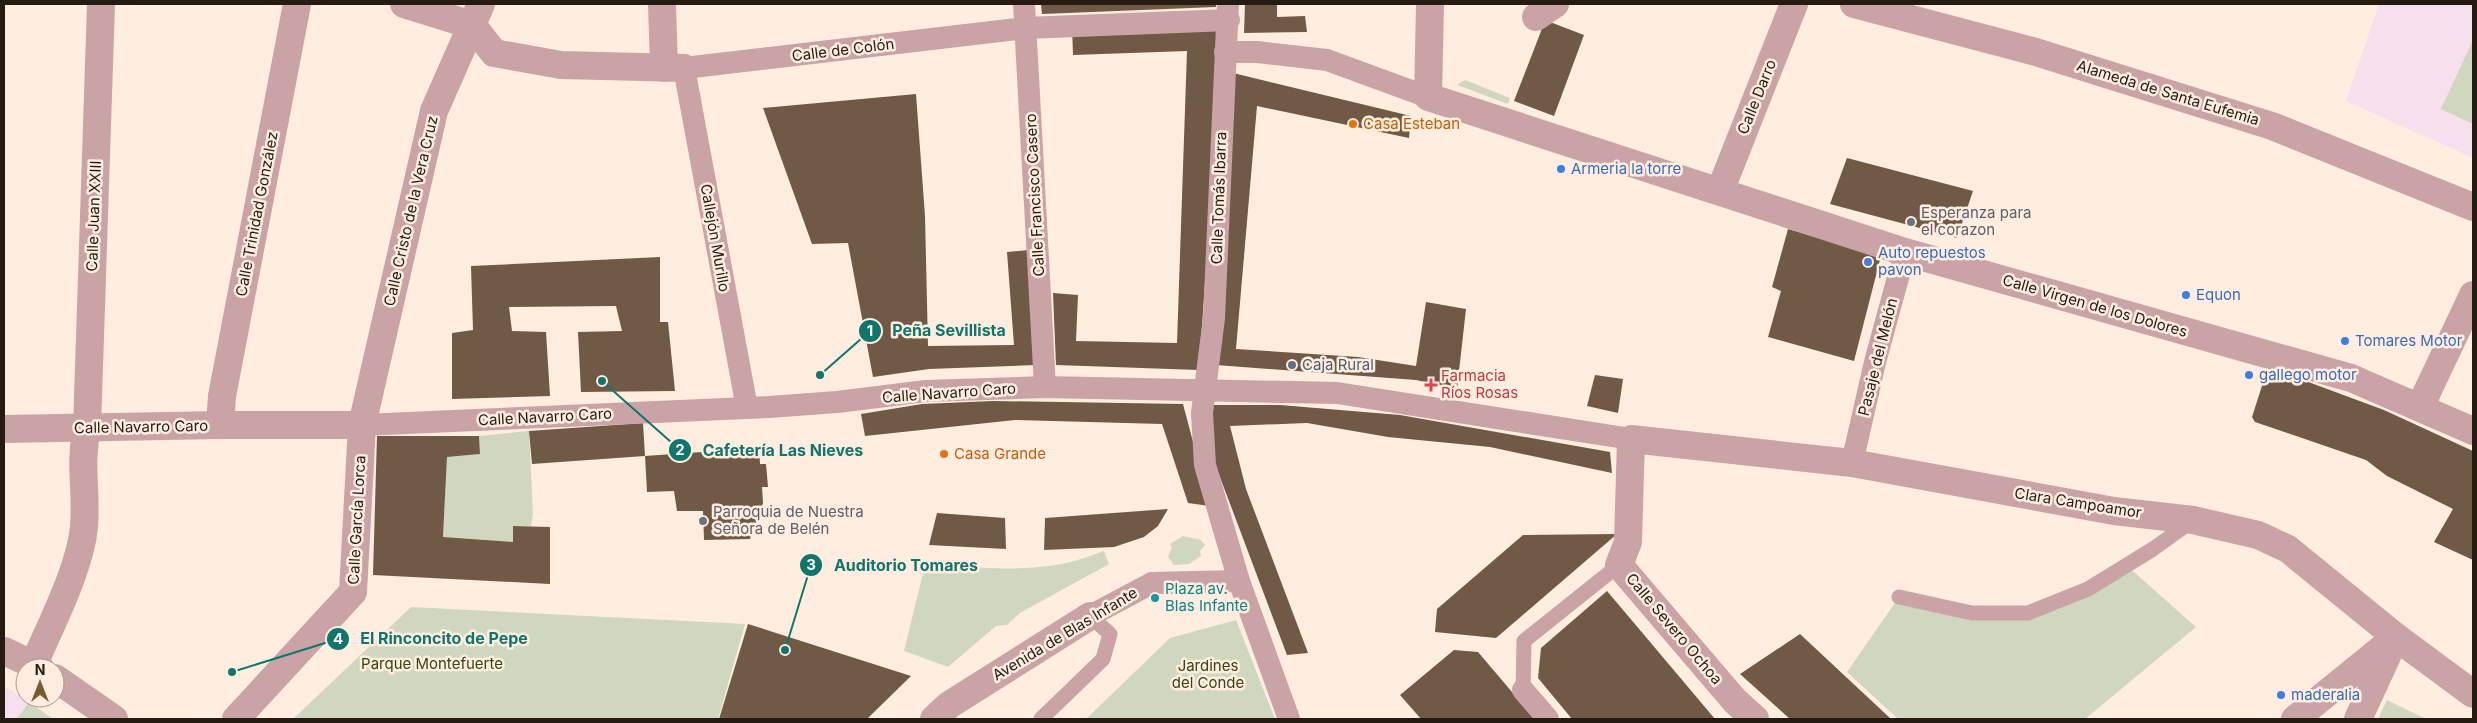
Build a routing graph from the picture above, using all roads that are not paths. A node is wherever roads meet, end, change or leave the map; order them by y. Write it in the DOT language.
graph roads {
  1 [pos="101,4"];
  2 [pos="297,4"];
  3 [pos="404,4"];
  4 [pos="662,4"];
  5 [pos="1024,4"];
  6 [pos="1430,4"];
  7 [pos="1794,4"];
  8 [pos="1854,4"];
  9 [pos="1229,12"];
  10 [pos="477,14"];
  11 [pos="1026,28"];
  12 [pos="1226,52"];
  13 [pos="674,68"];
  14 [pos="1428,97"];
  15 [pos="1720,191"];
  16 [pos="2473,207"];
  17 [pos="1905,252"];
  18 [pos="2473,294"];
  19 [pos="1046,387"];
  20 [pos="1206,392"];
  21 [pos="2420,407"];
  22 [pos="746,408"];
  23 [pos="220,425"];
  24 [pos="362,425"];
  25 [pos="87,428"];
  26 [pos="4,429"];
  27 [pos="2473,431"];
  28 [pos="1631,439"];
  29 [pos="1852,463"];
  30 [pos="2193,520"];
  31 [pos="1619,565"];
  32 [pos="1239,582"];
  33 [pos="1899,598"];
  34 [pos="1090,616"];
  35 [pos="2396,637"];
  36 [pos="4,651"];
  37 [pos="18,658"];
  38 [pos="47,658"];
  39 [pos="65,685"];
  40 [pos="1522,690"];
  41 [pos="2473,694"];
  42 [pos="114,719"];
  43 [pos="236,719"];
  44 [pos="934,719"];
  45 [pos="1040,719"];
  46 [pos="1289,719"];
  47 [pos="1548,719"];
  48 [pos="1755,719"];
  49 [pos="2295,719"];
  50 [pos="2358,719"];
  1 -- 25 [label="street, Calle Juan XXIII"];
  2 -- 23 [label="street, Calle Trinidad González"];
  3 -- 10 [label="street"];
  4 -- 13 [label="street, Callejón Murillo"];
  5 -- 11 [label="street, Calle Francisco Casero"];
  6 -- 14 [label="street"];
  7 -- 15 [label="street, Calle Darro"];
  8 -- 16 [label="street, Alameda de Santa Eufemia"];
  9 -- 11 [label="street, Calle de Colón"];
  9 -- 12 [label="street, Calle Tomás Ibarra"];
  10 -- 13 [label="street, Calle de Colón"];
  10 -- 24 [label="street, Calle Cristo de la Vera Cruz"];
  11 -- 13 [label="street, Calle de Colón"];
  11 -- 19 [label="street, Calle Francisco Casero"];
  12 -- 14 [label="street, Calle Virgen de los Dolores"];
  12 -- 20 [label="street, Calle Tomás Ibarra"];
  13 -- 22 [label="street, Callejón Murillo"];
  14 -- 15 [label="street, Calle Virgen de los Dolores"];
  15 -- 17 [label="street, Calle Virgen de los Dolores"];
  17 -- 21 [label="street, Calle Virgen de los Dolores"];
  17 -- 29 [label="street, Pasaje del Melón"];
  18 -- 21 [label="street"];
  19 -- 20 [label="street, Calle Navarro Caro"];
  19 -- 22 [label="street, Calle Navarro Caro"];
  20 -- 28 [label="street, Calle Navarro Caro"];
  20 -- 32 [label="street, Calle Tomás Ibarra"];
  21 -- 27 [label="street, Calle Virgen de los Dolores"];
  22 -- 24 [label="street, Calle Navarro Caro"];
  23 -- 24 [label="street, Calle Navarro Caro"];
  23 -- 25 [label="street, Calle Navarro Caro"];
  24 -- 43 [label="street, Calle García Lorca"];
  25 -- 26 [label="street, Calle Navarro Caro"];
  25 -- 38 [label="street, Calle Juan XXIII"];
  28 -- 29 [label="street, Clara Campoamor"];
  28 -- 31 [label="street, Calle Severo Ochoa"];
  29 -- 30 [label="street, Clara Campoamor"];
  30 -- 33 [label="lane"];
  30 -- 35 [label="street, Clara Campoamor"];
  31 -- 40 [label="lane"];
  31 -- 48 [label="street, Calle Severo Ochoa"];
  32 -- 34 [label="street, Avenida de Blas Infante"];
  32 -- 46 [label="street, Calle Tomás Ibarra"];
  34 -- 44 [label="street, Avenida de Blas Infante"];
  34 -- 45 [label="lane"];
  35 -- 41 [label="street, Clara Campoamor"];
  35 -- 49 [label="street"];
  35 -- 50 [label="street"];
  36 -- 37 [label="street"];
  39 -- 42 [label="street"];
  40 -- 47 [label="street"];
}
